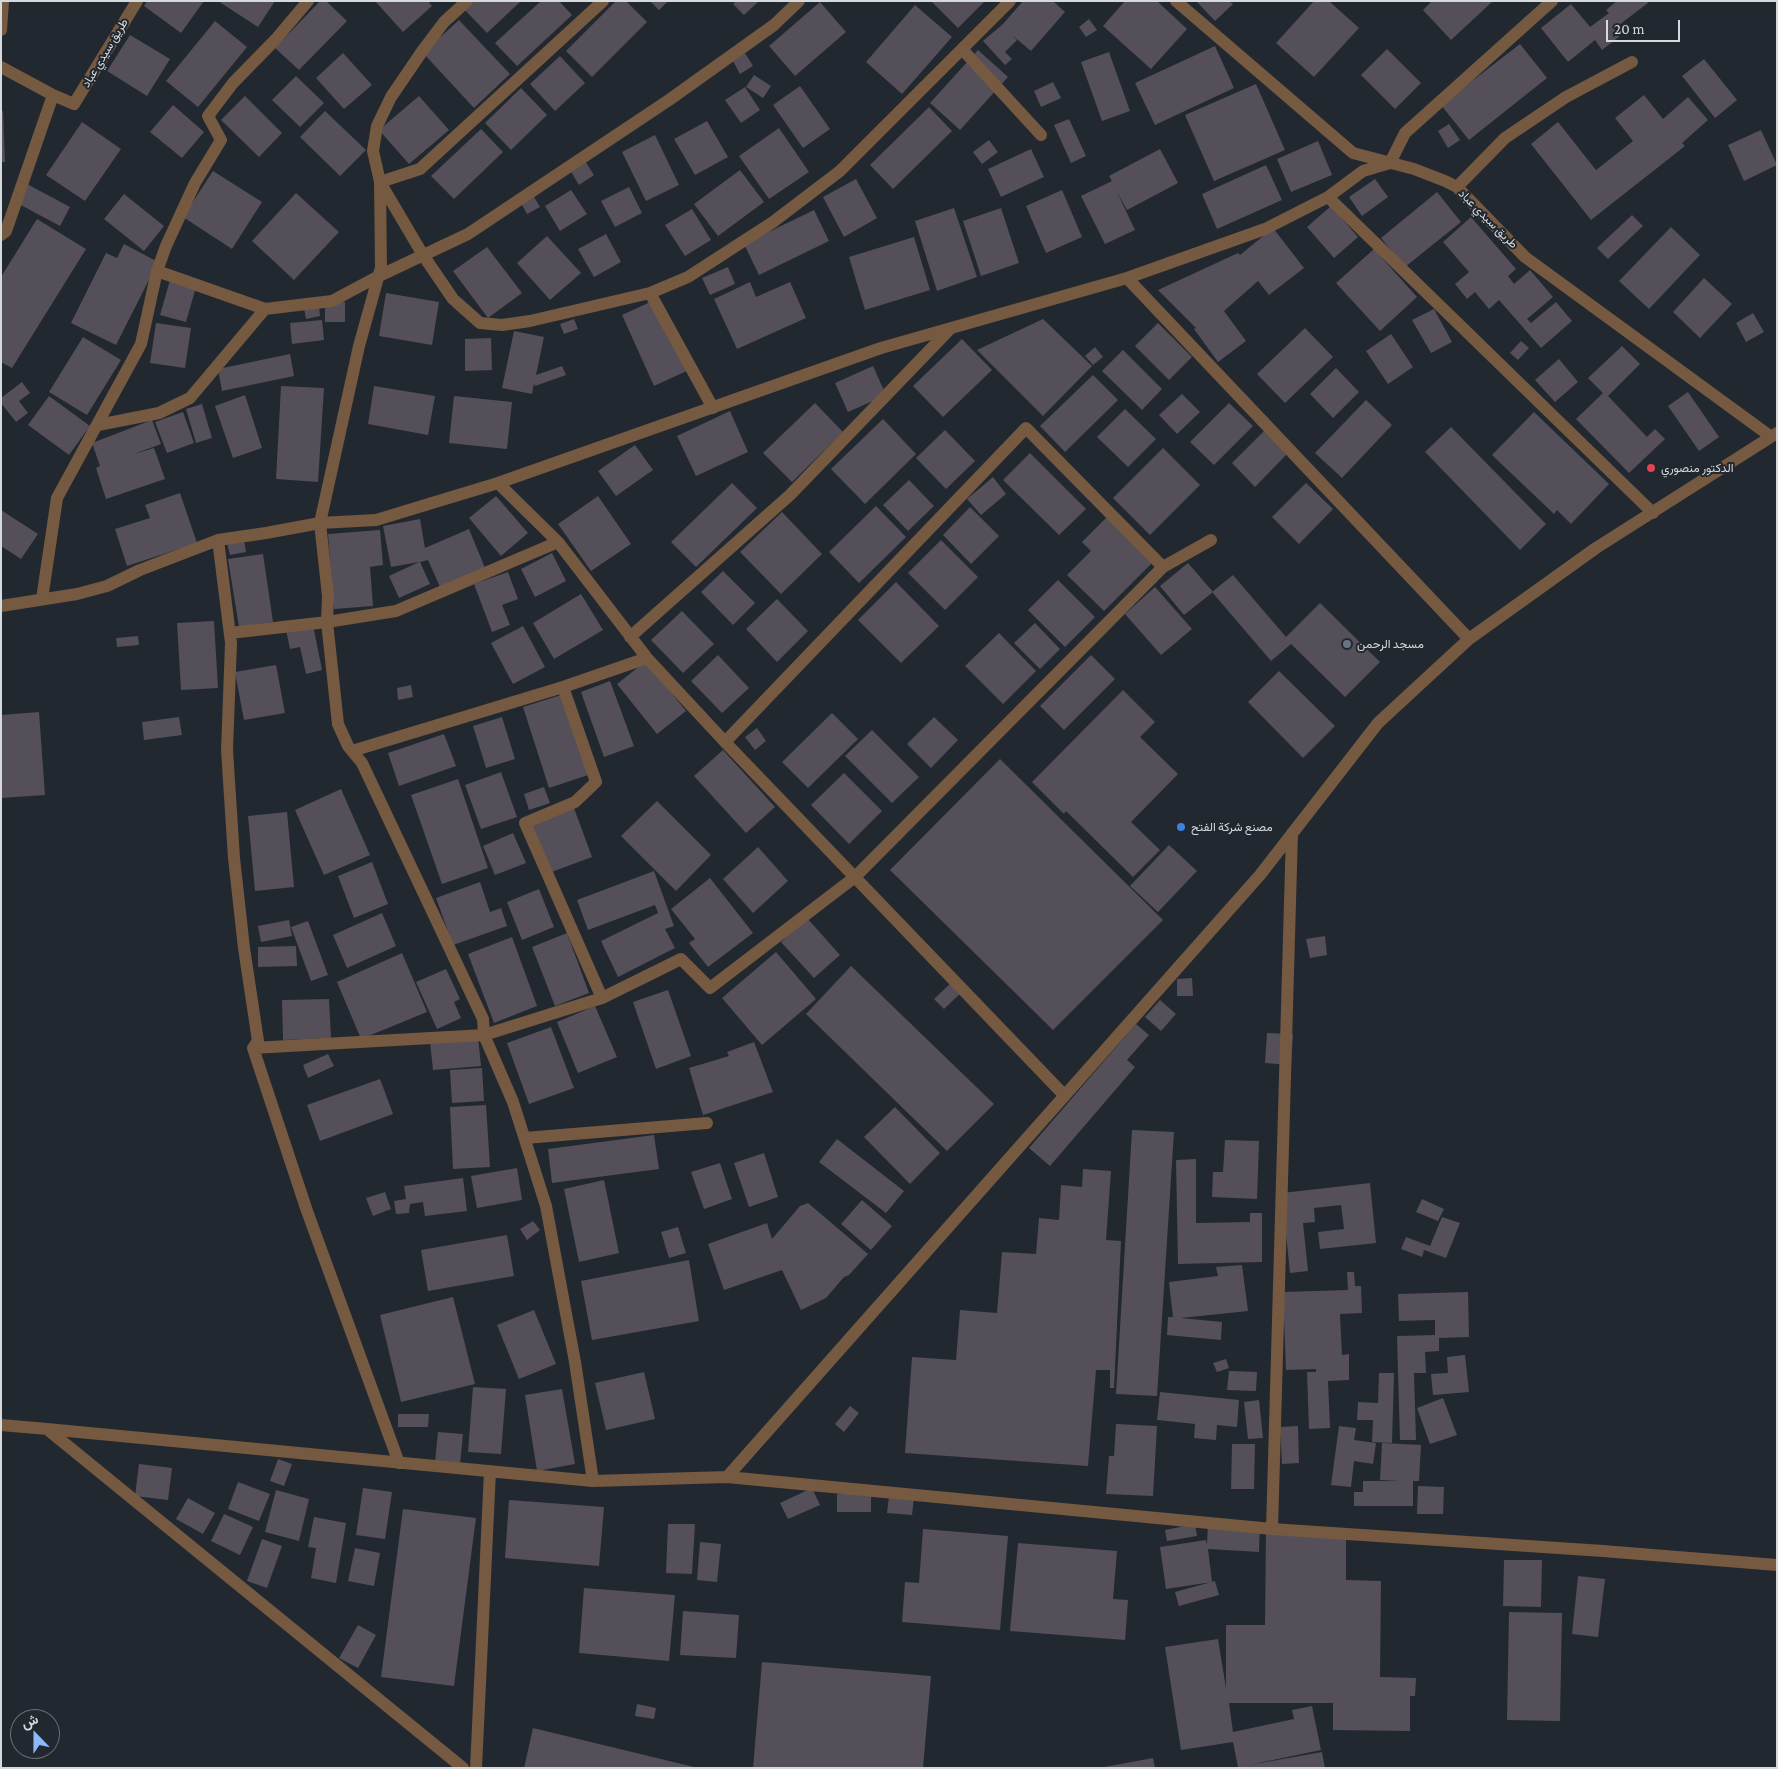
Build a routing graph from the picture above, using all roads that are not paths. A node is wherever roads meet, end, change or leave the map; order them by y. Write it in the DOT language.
graph roads {
  1 [pos="3,1"];
  2 [pos="136,1"];
  3 [pos="308,1"];
  4 [pos="467,1"];
  5 [pos="603,1"];
  6 [pos="800,1"];
  7 [pos="1010,1"];
  8 [pos="1176,1"];
  9 [pos="1552,1"];
  10 [pos="1,30"];
  11 [pos="962,49"];
  12 [pos="1632,62"];
  13 [pos="1,67"];
  14 [pos="53,95"];
  15 [pos="1041,135"];
  16 [pos="1390,163"];
  17 [pos="380,182"];
  18 [pos="1457,188"];
  19 [pos="1328,197"];
  20 [pos="1,235"];
  21 [pos="423,255"];
  22 [pos="157,270"];
  23 [pos="379,276"];
  24 [pos="1127,278"];
  25 [pos="650,293"];
  26 [pos="265,309"];
  27 [pos="950,329"];
  28 [pos="713,408"];
  29 [pos="98,425"];
  30 [pos="1773,434"];
  31 [pos="498,483"];
  32 [pos="1653,513"];
  33 [pos="320,523"];
  34 [pos="218,540"];
  35 [pos="1211,540"];
  36 [pos="558,542"];
  37 [pos="1163,566"];
  38 [pos="42,599"];
  39 [pos="1,606"];
  40 [pos="327,622"];
  41 [pos="230,633"];
  42 [pos="630,637"];
  43 [pos="1469,639"];
  44 [pos="647,658"];
  45 [pos="564,687"];
  46 [pos="725,742"];
  47 [pos="352,751"];
  48 [pos="1292,834"];
  49 [pos="855,877"];
  50 [pos="602,998"];
  51 [pos="484,1035"];
  52 [pos="253,1048"];
  53 [pos="1066,1096"];
  54 [pos="706,1123"];
  55 [pos="525,1138"];
  56 [pos="1,1425"];
  57 [pos="47,1429"];
  58 [pos="399,1463"];
  59 [pos="490,1471"];
  60 [pos="727,1478"];
  61 [pos="592,1480"];
  62 [pos="1272,1529"];
  63 [pos="1777,1565"];
  64 [pos="462,1768"];
  65 [pos="476,1768"];
  1 -- 10 [label="street"];
  2 -- 14 [label="street, طريق سيدي عباد"];
  3 -- 22 [label="street"];
  4 -- 17 [label="street"];
  5 -- 17 [label="street"];
  6 -- 21 [label="street"];
  7 -- 11 [label="street"];
  8 -- 16 [label="street, طريق سيدي عباد"];
  9 -- 16 [label="street"];
  11 -- 15 [label="street"];
  11 -- 25 [label="street"];
  12 -- 18 [label="street"];
  13 -- 14 [label="street"];
  14 -- 20 [label="street"];
  16 -- 18 [label="street, طريق سيدي عباد"];
  16 -- 19 [label="street"];
  17 -- 21 [label="street"];
  17 -- 23 [label="street"];
  18 -- 30 [label="street, طريق سيدي عباد"];
  19 -- 24 [label="street"];
  19 -- 32 [label="street"];
  21 -- 23 [label="street"];
  21 -- 25 [label="street"];
  22 -- 26 [label="street"];
  22 -- 29 [label="street"];
  23 -- 26 [label="street"];
  23 -- 33 [label="street"];
  24 -- 27 [label="street"];
  24 -- 43 [label="street"];
  25 -- 28 [label="street"];
  26 -- 29 [label="street"];
  27 -- 28 [label="street"];
  27 -- 42 [label="street"];
  28 -- 31 [label="street"];
  29 -- 38 [label="street"];
  30 -- 32 [label="street"];
  31 -- 33 [label="street"];
  31 -- 36 [label="street"];
  32 -- 43 [label="street"];
  33 -- 34 [label="street"];
  33 -- 40 [label="street"];
  34 -- 38 [label="street"];
  34 -- 41 [label="street"];
  35 -- 37 [label="street"];
  36 -- 40 [label="street"];
  36 -- 42 [label="street"];
  37 -- 46 [label="street"];
  37 -- 49 [label="street"];
  38 -- 39 [label="street"];
  40 -- 41 [label="street"];
  40 -- 47 [label="street"];
  41 -- 52 [label="street"];
  42 -- 44 [label="street"];
  43 -- 48 [label="street"];
  44 -- 45 [label="street"];
  44 -- 46 [label="street"];
  45 -- 47 [label="street"];
  45 -- 50 [label="street"];
  46 -- 49 [label="street"];
  47 -- 51 [label="street"];
  48 -- 53 [label="street"];
  48 -- 62 [label="street"];
  49 -- 50 [label="street"];
  49 -- 53 [label="street"];
  50 -- 51 [label="street"];
  51 -- 52 [label="street"];
  51 -- 55 [label="street"];
  52 -- 58 [label="street"];
  53 -- 60 [label="street"];
  54 -- 55 [label="street"];
  55 -- 61 [label="street"];
  56 -- 57 [label="street"];
  57 -- 58 [label="street"];
  57 -- 64 [label="street"];
  58 -- 59 [label="street"];
  59 -- 61 [label="street"];
  59 -- 65 [label="street"];
  60 -- 61 [label="street"];
  60 -- 62 [label="street"];
  62 -- 63 [label="street"];
}
